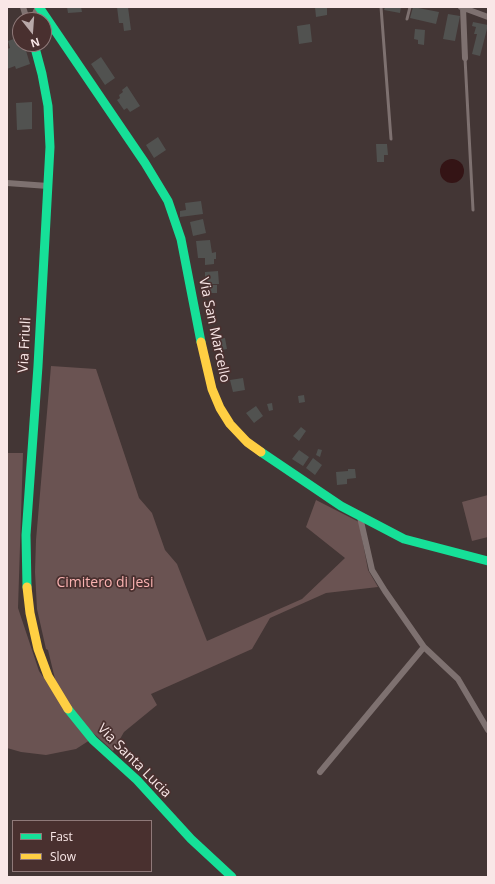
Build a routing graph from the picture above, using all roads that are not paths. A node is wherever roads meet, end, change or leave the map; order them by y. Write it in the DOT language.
graph roads {
  1 [pos="38,7"];
  2 [pos="381,7"];
  3 [pos="410,7"];
  4 [pos="462,7"];
  5 [pos="488,17"];
  6 [pos="406,19"];
  7 [pos="36,52"];
  8 [pos="465,58"];
  9 [pos="391,139"];
  10 [pos="7,183"];
  11 [pos="48,186"];
  12 [pos="473,210"];
  13 [pos="360,517"];
  14 [pos="484,560"];
  15 [pos="424,648"];
  16 [pos="38,649"];
  17 [pos="488,730"];
  18 [pos="320,772"];
  19 [pos="232,877"];
  1 -- 13 [label="street, Via San Marcello"];
  2 -- 9 [label="lane"];
  3 -- 6 [label="lane"];
  4 -- 5 [label="street"];
  4 -- 8 [label="street"];
  7 -- 11 [label="street, Via Friuli"];
  8 -- 12 [label="lane"];
  10 -- 11 [label="street"];
  11 -- 16 [label="street, Via Friuli"];
  13 -- 14 [label="street, Via San Marcello"];
  13 -- 15 [label="street"];
  15 -- 17 [label="street"];
  15 -- 18 [label="street"];
  16 -- 19 [label="street, Via Santa Lucia"];
}
